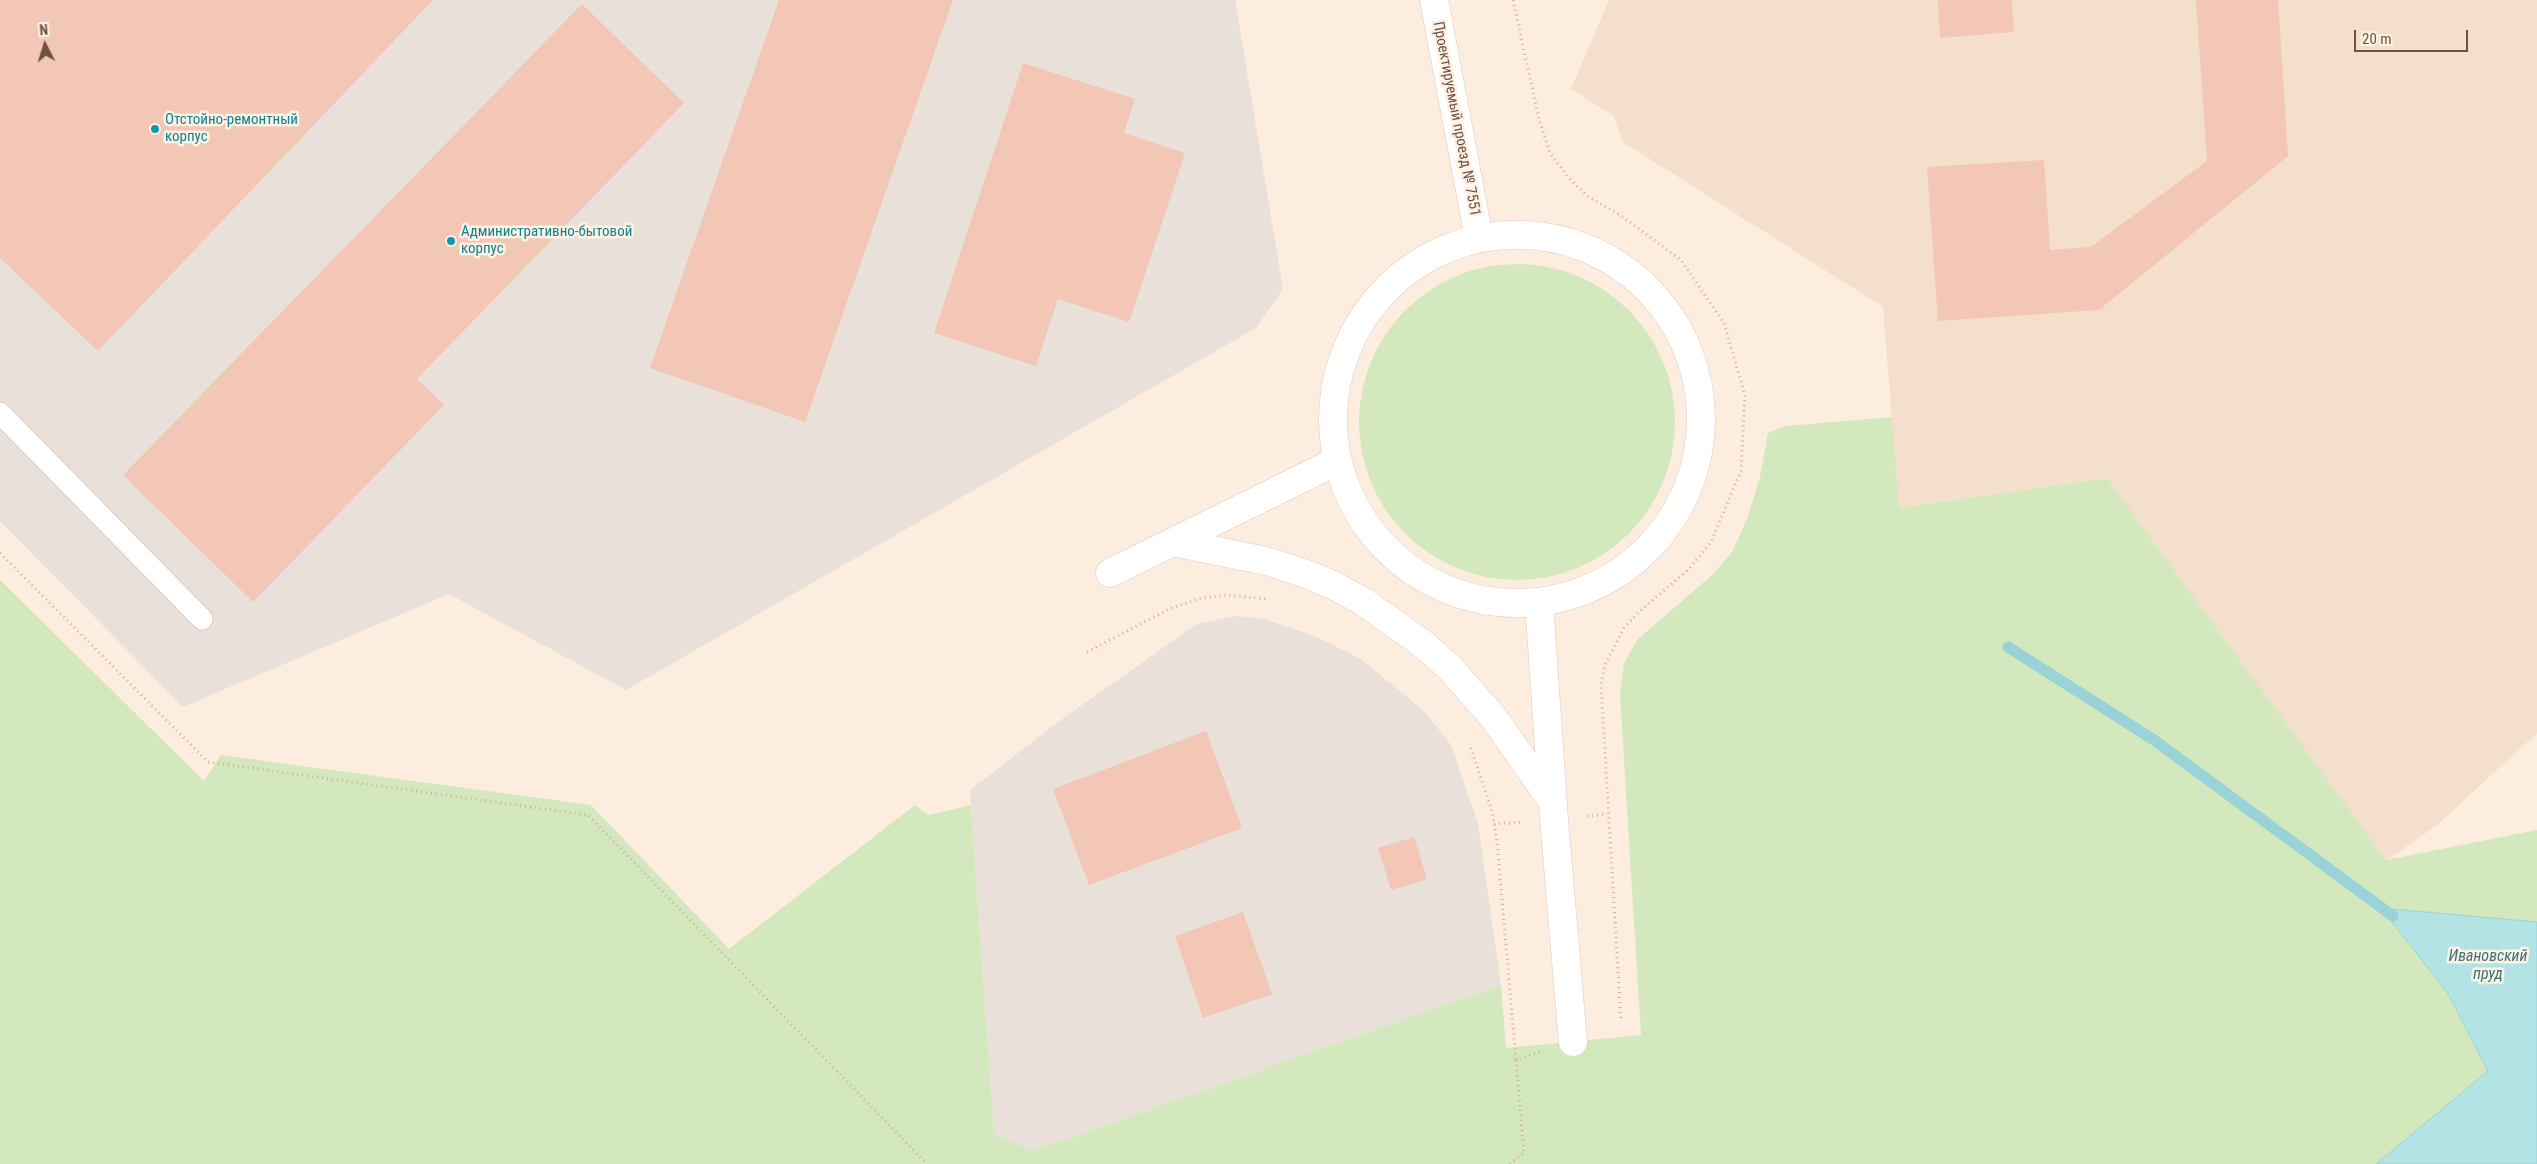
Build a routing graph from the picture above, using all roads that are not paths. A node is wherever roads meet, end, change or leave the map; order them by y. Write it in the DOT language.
graph roads {
  1 [pos="1434,0"];
  2 [pos="1479,238"];
  3 [pos="0,413"];
  4 [pos="1337,461"];
  5 [pos="1173,542"];
  6 [pos="1110,573"];
  7 [pos="1540,602"];
  8 [pos="202,619"];
  9 [pos="1553,802"];
  10 [pos="1573,1042"];
  1 -- 2 [label="street, Проектируемый проезд № 7551"];
  2 -- 4 [label="street"];
  2 -- 7 [label="street"];
  3 -- 8 [label="lane"];
  4 -- 5 [label="street"];
  4 -- 7 [label="street"];
  5 -- 6 [label="street"];
  5 -- 9 [label="street"];
  7 -- 9 [label="street"];
  9 -- 10 [label="street"];
}
